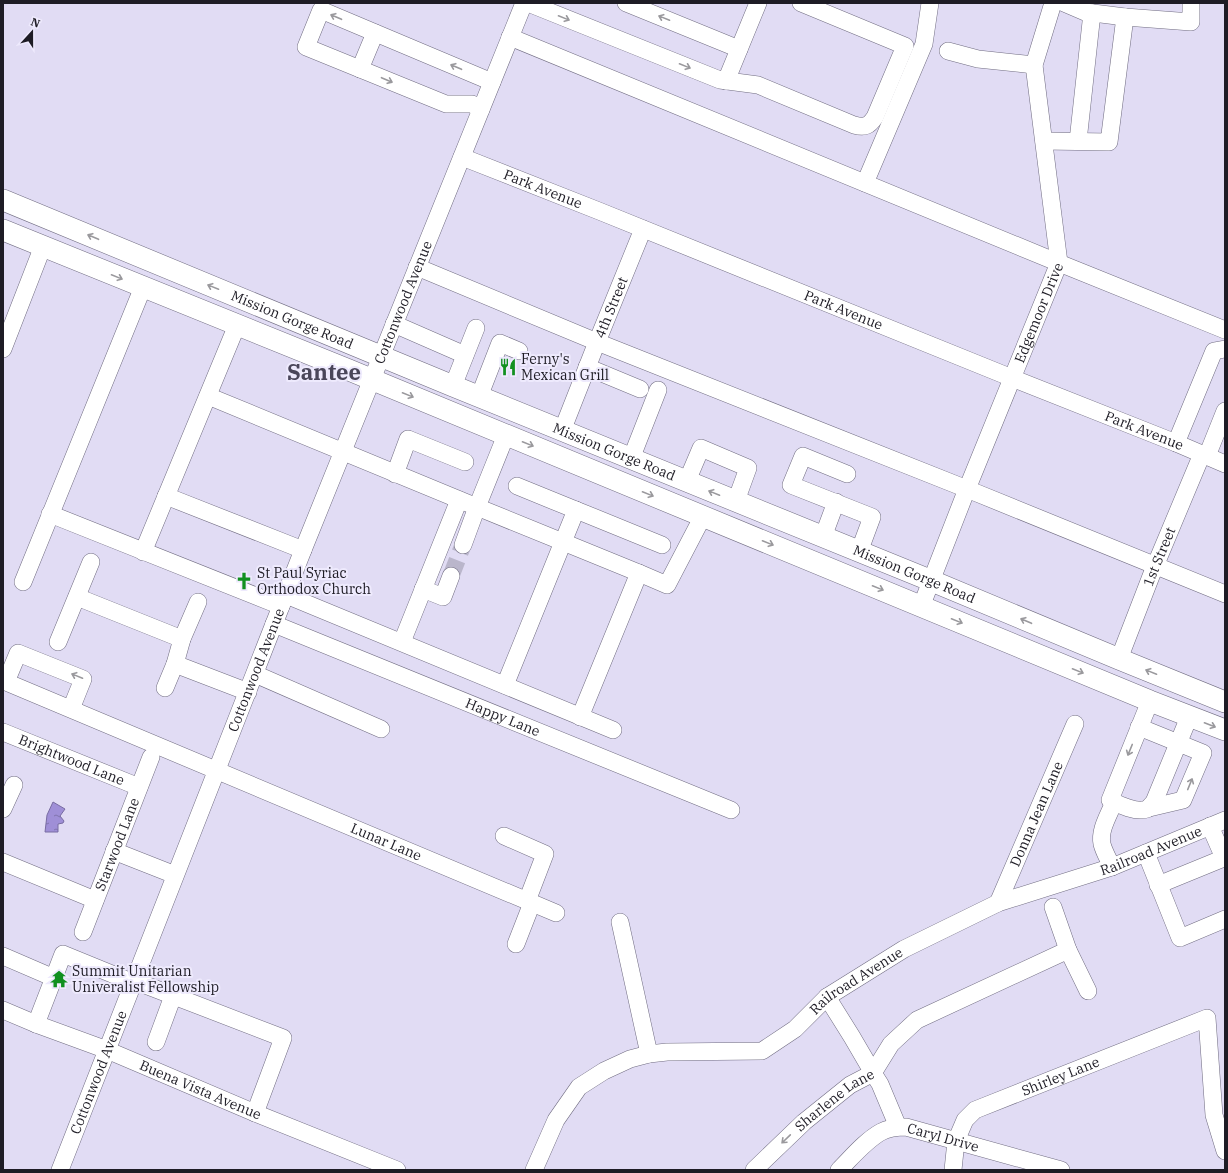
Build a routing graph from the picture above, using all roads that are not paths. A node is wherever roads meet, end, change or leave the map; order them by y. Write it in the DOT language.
graph roads {
  1 [pos="524,3"];
  2 [pos="528,3"];
  3 [pos="626,3"];
  4 [pos="758,3"];
  5 [pos="801,3"];
  6 [pos="930,3"];
  7 [pos="1053,3"];
  8 [pos="1064,3"];
  9 [pos="1191,3"];
  10 [pos="1092,12"];
  11 [pos="1125,16"];
  12 [pos="375,33"];
  13 [pos="510,37"];
  14 [pos="739,49"];
  15 [pos="948,51"];
  16 [pos="1034,65"];
  17 [pos="360,69"];
  18 [pos="726,81"];
  19 [pos="492,82"];
  20 [pos="481,109"];
  21 [pos="1044,141"];
  22 [pos="1078,141"];
  23 [pos="462,158"];
  24 [pos="866,183"];
  25 [pos="3,200"];
  26 [pos="644,229"];
  27 [pos="3,231"];
  28 [pos="43,246"];
  29 [pos="1059,263"];
  30 [pos="417,267"];
  31 [pos="143,287"];
  32 [pos="394,324"];
  33 [pos="236,325"];
  34 [pos="476,328"];
  35 [pos="1225,330"];
  36 [pos="597,342"];
  37 [pos="3,348"];
  38 [pos="1225,349"];
  39 [pos="519,350"];
  40 [pos="465,355"];
  41 [pos="380,356"];
  42 [pos="587,367"];
  43 [pos="1012,378"];
  44 [pos="372,380"];
  45 [pos="453,386"];
  46 [pos="640,388"];
  47 [pos="658,390"];
  48 [pos="208,396"];
  49 [pos="479,397"];
  50 [pos="1225,411"];
  51 [pos="562,431"];
  52 [pos="506,435"];
  53 [pos="1176,443"];
  54 [pos="342,451"];
  55 [pos="1204,455"];
  56 [pos="631,459"];
  57 [pos="465,462"];
  58 [pos="1225,464"];
  59 [pos="395,474"];
  60 [pos="847,474"];
  61 [pos="687,481"];
  62 [pos="517,486"];
  63 [pos="967,489"];
  64 [pos="166,496"];
  65 [pos="459,500"];
  66 [pos="736,502"];
  67 [pos="836,502"];
  68 [pos="477,507"];
  69 [pos="576,510"];
  70 [pos="50,514"];
  71 [pos="703,516"];
  72 [pos="823,537"];
  73 [pos="563,542"];
  74 [pos="463,545"];
  75 [pos="662,545"];
  76 [pos="303,550"];
  77 [pos="143,552"];
  78 [pos="859,552"];
  79 [pos="91,562"];
  80 [pos="1155,566"];
  81 [pos="639,573"];
  82 [pos="451,576"];
  83 [pos="932,581"];
  84 [pos="23,582"];
  85 [pos="423,589"];
  86 [pos="1225,594"];
  87 [pos="77,597"];
  88 [pos="283,600"];
  89 [pos="198,602"];
  90 [pos="921,606"];
  91 [pos="274,624"];
  92 [pos="182,639"];
  93 [pos="58,642"];
  94 [pos="402,642"];
  95 [pos="1119,660"];
  96 [pos="175,664"];
  97 [pos="255,674"];
  98 [pos="506,686"];
  99 [pos="165,688"];
  100 [pos="248,692"];
  101 [pos="1150,701"];
  102 [pos="1225,702"];
  103 [pos="72,709"];
  104 [pos="1189,716"];
  105 [pos="580,717"];
  106 [pos="1075,724"];
  107 [pos="1139,727"];
  108 [pos="382,729"];
  109 [pos="613,730"];
  110 [pos="1225,730"];
  111 [pos="3,732"];
  112 [pos="1178,744"];
  113 [pos="151,757"];
  114 [pos="217,771"];
  115 [pos="14,785"];
  116 [pos="139,787"];
  117 [pos="1114,802"];
  118 [pos="1149,808"];
  119 [pos="3,809"];
  120 [pos="731,810"];
  121 [pos="1218,823"];
  122 [pos="504,836"];
  123 [pos="114,851"];
  124 [pos="1146,853"];
  125 [pos="3,862"];
  126 [pos="1112,867"];
  127 [pos="176,875"];
  128 [pos="1158,885"];
  129 [pos="95,900"];
  130 [pos="529,902"];
  131 [pos="998,903"];
  132 [pos="1053,907"];
  133 [pos="556,913"];
  134 [pos="1225,920"];
  135 [pos="620,922"];
  136 [pos="82,932"];
  137 [pos="516,944"];
  138 [pos="1068,950"];
  139 [pos="3,956"];
  140 [pos="54,978"];
  141 [pos="135,982"];
  142 [pos="1088,991"];
  143 [pos="173,996"];
  144 [pos="827,997"];
  145 [pos="3,1010"];
  146 [pos="36,1024"];
  147 [pos="156,1042"];
  148 [pos="107,1050"];
  149 [pos="649,1054"];
  150 [pos="873,1073"];
  151 [pos="255,1113"];
  152 [pos="898,1127"];
  153 [pos="956,1141"];
  154 [pos="1225,1151"];
  155 [pos="60,1170"];
  156 [pos="397,1170"];
  157 [pos="534,1170"];
  158 [pos="754,1170"];
  159 [pos="839,1170"];
  160 [pos="953,1170"];
  161 [pos="1061,1170"];
  1 -- 13 [label="street, Cottonwood Avenue"];
  2 -- 18 [label="street, one-way"];
  14 -- 3 [label="street, one-way"];
  4 -- 14 [label="street"];
  5 -- 18 [label="street"];
  6 -- 24 [label="street"];
  7 -- 16 [label="street"];
  8 -- 10 [label="street"];
  9 -- 11 [label="street"];
  10 -- 11 [label="street"];
  10 -- 22 [label="street"];
  11 -- 22 [label="street"];
  12 -- 17 [label="street"];
  12 -- 17 [label="street, one-way"];
  19 -- 12 [label="street, one-way"];
  13 -- 19 [label="street, Cottonwood Avenue"];
  13 -- 24 [label="street"];
  14 -- 18 [label="street"];
  15 -- 16 [label="street"];
  16 -- 21 [label="street, Edgemoor Drive"];
  17 -- 20 [label="street, one-way"];
  19 -- 20 [label="street, Cottonwood Avenue"];
  20 -- 23 [label="street, Cottonwood Avenue"];
  21 -- 22 [label="street"];
  21 -- 29 [label="street, Edgemoor Drive"];
  23 -- 26 [label="street, Park Avenue"];
  23 -- 30 [label="street, Cottonwood Avenue"];
  24 -- 29 [label="street"];
  41 -- 25 [label="main road, Mission Gorge Road, one-way"];
  26 -- 36 [label="street, 4th Street"];
  26 -- 43 [label="street, Park Avenue"];
  27 -- 28 [label="main road, Mission Gorge Road"];
  28 -- 31 [label="main road, Mission Gorge Road, one-way"];
  28 -- 37 [label="street"];
  29 -- 35 [label="street"];
  29 -- 43 [label="street, Edgemoor Drive"];
  30 -- 32 [label="street, Cottonwood Avenue"];
  30 -- 36 [label="street"];
  31 -- 33 [label="main road, Mission Gorge Road"];
  31 -- 70 [label="street"];
  32 -- 40 [label="street"];
  32 -- 41 [label="street, Cottonwood Avenue"];
  33 -- 44 [label="main road, Mission Gorge Road"];
  33 -- 48 [label="street"];
  34 -- 40 [label="street"];
  36 -- 42 [label="street, 4th Street"];
  36 -- 63 [label="street"];
  38 -- 53 [label="street"];
  39 -- 49 [label="street"];
  40 -- 45 [label="street"];
  41 -- 44 [label="street, Cottonwood Avenue"];
  41 -- 45 [label="main road, Mission Gorge Road"];
  42 -- 46 [label="street"];
  42 -- 51 [label="street, 4th Street"];
  43 -- 53 [label="street, Park Avenue"];
  43 -- 63 [label="street, Edgemoor Drive"];
  44 -- 52 [label="main road, Mission Gorge Road, one-way"];
  44 -- 54 [label="street, Cottonwood Avenue"];
  45 -- 49 [label="main road, Mission Gorge Road"];
  47 -- 56 [label="street"];
  48 -- 54 [label="street"];
  48 -- 64 [label="street"];
  49 -- 51 [label="main road, Mission Gorge Road"];
  50 -- 55 [label="street, 1st Street"];
  51 -- 56 [label="main road, Mission Gorge Road"];
  52 -- 68 [label="street"];
  52 -- 71 [label="main road, Mission Gorge Road, one-way"];
  53 -- 55 [label="street, Park Avenue"];
  54 -- 59 [label="street"];
  54 -- 76 [label="street, Cottonwood Avenue"];
  55 -- 58 [label="street, Park Avenue"];
  55 -- 80 [label="street, 1st Street"];
  56 -- 61 [label="main road, Mission Gorge Road"];
  57 -- 59 [label="street"];
  59 -- 65 [label="street"];
  60 -- 67 [label="street"];
  66 -- 61 [label="main road, Mission Gorge Road, one-way"];
  61 -- 66 [label="street"];
  62 -- 69 [label="street"];
  63 -- 80 [label="street"];
  63 -- 83 [label="street, Edgemoor Drive"];
  64 -- 76 [label="street"];
  64 -- 77 [label="street"];
  65 -- 68 [label="street"];
  65 -- 85 [label="street"];
  66 -- 72 [label="main road, Mission Gorge Road"];
  67 -- 72 [label="street"];
  67 -- 78 [label="street"];
  68 -- 73 [label="street"];
  68 -- 74 [label="street"];
  69 -- 73 [label="street"];
  69 -- 75 [label="street"];
  70 -- 77 [label="street"];
  70 -- 84 [label="street"];
  71 -- 81 [label="street"];
  71 -- 90 [label="main road, Mission Gorge Road, one-way"];
  72 -- 78 [label="main road, Mission Gorge Road"];
  73 -- 81 [label="street"];
  73 -- 98 [label="street"];
  76 -- 88 [label="street, Cottonwood Avenue"];
  77 -- 88 [label="street"];
  78 -- 83 [label="main road, Mission Gorge Road"];
  79 -- 87 [label="street"];
  80 -- 86 [label="street"];
  80 -- 95 [label="street, 1st Street"];
  81 -- 105 [label="street"];
  82 -- 85 [label="street"];
  83 -- 90 [label="street, Edgemoor Drive"];
  95 -- 83 [label="main road, Mission Gorge Road, one-way"];
  85 -- 94 [label="street"];
  87 -- 92 [label="street"];
  87 -- 93 [label="street"];
  88 -- 91 [label="street, Cottonwood Avenue"];
  88 -- 94 [label="street"];
  89 -- 92 [label="street"];
  90 -- 101 [label="main road, Mission Gorge Road, one-way"];
  91 -- 97 [label="street, Cottonwood Avenue"];
  91 -- 120 [label="street, Happy Lane"];
  92 -- 96 [label="street"];
  94 -- 98 [label="street"];
  102 -- 95 [label="main road, Mission Gorge Road, one-way"];
  96 -- 99 [label="street"];
  96 -- 100 [label="street"];
  97 -- 100 [label="street, Cottonwood Avenue"];
  97 -- 108 [label="street"];
  98 -- 105 [label="street"];
  100 -- 114 [label="street, Cottonwood Avenue"];
  101 -- 104 [label="main road, Mission Gorge Road"];
  101 -- 107 [label="street"];
  103 -- 114 [label="street, Lunar Lane"];
  104 -- 110 [label="main road, Mission Gorge Road, one-way"];
  104 -- 112 [label="street"];
  105 -- 109 [label="street"];
  106 -- 131 [label="street, Donna Jean Lane"];
  107 -- 112 [label="street"];
  107 -- 117 [label="street, one-way"];
  111 -- 116 [label="street, Brightwood Lane"];
  112 -- 118 [label="street"];
  118 -- 112 [label="street, one-way"];
  113 -- 116 [label="street, Starwood Lane"];
  114 -- 127 [label="street, Cottonwood Avenue"];
  114 -- 130 [label="street, Lunar Lane"];
  115 -- 119 [label="street"];
  116 -- 123 [label="street, Starwood Lane"];
  117 -- 118 [label="street"];
  117 -- 126 [label="street"];
  121 -- 124 [label="street, Railroad Avenue"];
  121 -- 128 [label="street"];
  122 -- 130 [label="street"];
  123 -- 127 [label="street"];
  123 -- 129 [label="street, Starwood Lane"];
  124 -- 126 [label="street, Railroad Avenue"];
  124 -- 128 [label="street"];
  125 -- 129 [label="street"];
  126 -- 131 [label="street, Railroad Avenue"];
  127 -- 141 [label="street, Cottonwood Avenue"];
  128 -- 134 [label="street"];
  129 -- 136 [label="street, Starwood Lane"];
  130 -- 133 [label="street, Lunar Lane"];
  130 -- 137 [label="street"];
  131 -- 144 [label="street, Railroad Avenue"];
  132 -- 138 [label="street"];
  135 -- 149 [label="street"];
  138 -- 142 [label="street"];
  138 -- 150 [label="street"];
  139 -- 140 [label="street"];
  140 -- 141 [label="street"];
  140 -- 146 [label="street"];
  141 -- 143 [label="street"];
  141 -- 148 [label="street, Cottonwood Avenue"];
  143 -- 147 [label="street"];
  143 -- 151 [label="street"];
  144 -- 149 [label="street, Railroad Avenue"];
  144 -- 150 [label="street"];
  145 -- 146 [label="street, Buena Vista Avenue"];
  146 -- 148 [label="street, Buena Vista Avenue"];
  148 -- 151 [label="street, Buena Vista Avenue"];
  148 -- 155 [label="street, Cottonwood Avenue"];
  149 -- 157 [label="street, Railroad Avenue"];
  150 -- 152 [label="street, Sharlene Lane"];
  150 -- 158 [label="street, Sharlene Lane, one-way"];
  151 -- 156 [label="street, Buena Vista Avenue"];
  152 -- 153 [label="street, Caryl Drive"];
  152 -- 159 [label="street, Caryl Drive"];
  153 -- 154 [label="street, Shirley Lane"];
  153 -- 160 [label="street, Shirley Lane"];
  153 -- 161 [label="street, Caryl Drive"];
}
